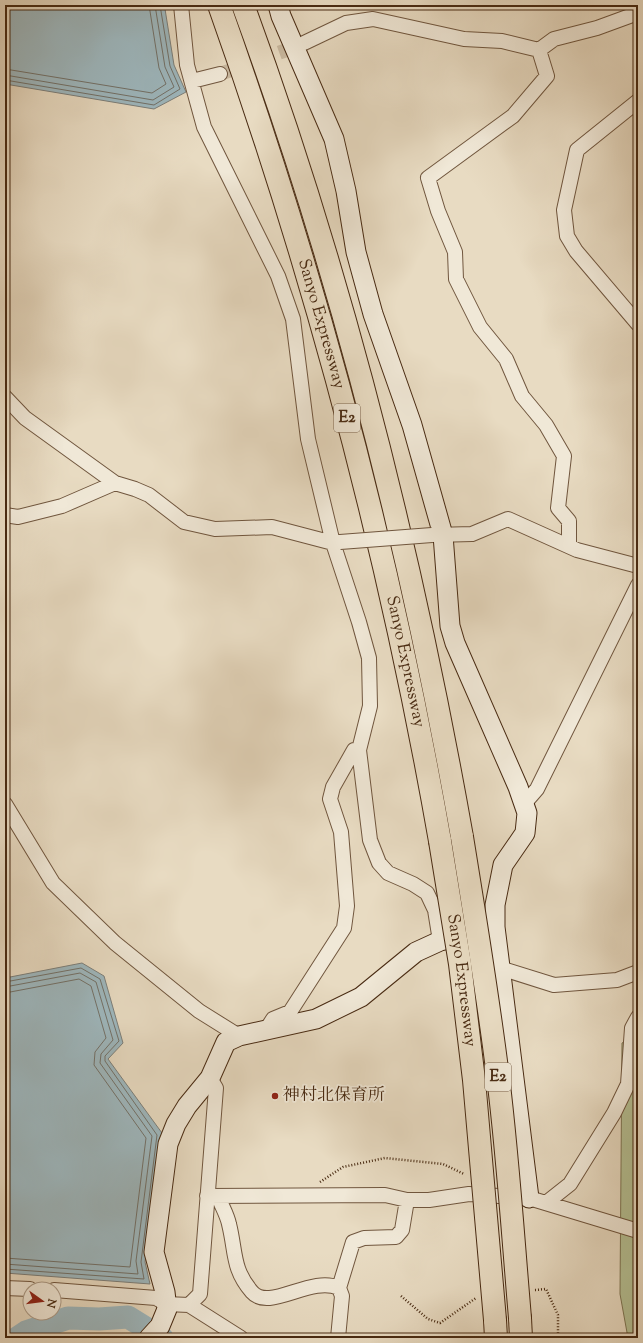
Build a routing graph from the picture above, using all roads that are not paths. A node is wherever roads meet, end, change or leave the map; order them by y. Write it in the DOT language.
graph roads {
  1 [pos="181,5"];
  2 [pos="218,5"];
  3 [pos="243,5"];
  4 [pos="278,5"];
  5 [pos="638,13"];
  6 [pos="304,43"];
  7 [pos="540,50"];
  8 [pos="220,74"];
  9 [pos="192,81"];
  10 [pos="638,100"];
  11 [pos="638,324"];
  12 [pos="5,397"];
  13 [pos="115,483"];
  14 [pos="5,515"];
  15 [pos="438,535"];
  16 [pos="337,542"];
  17 [pos="569,546"];
  18 [pos="638,566"];
  19 [pos="638,585"];
  20 [pos="359,750"];
  21 [pos="5,804"];
  22 [pos="524,804"];
  23 [pos="496,927"];
  24 [pos="440,941"];
  25 [pos="500,968"];
  26 [pos="638,972"];
  27 [pos="638,1017"];
  28 [pos="266,1030"];
  29 [pos="239,1036"];
  30 [pos="210,1078"];
  31 [pos="212,1196"];
  32 [pos="407,1200"];
  33 [pos="537,1200"];
  34 [pos="638,1231"];
  35 [pos="5,1288"];
  36 [pos="339,1288"];
  37 [pos="22,1289"];
  38 [pos="62,1291"];
  39 [pos="166,1304"];
  40 [pos="189,1305"];
  41 [pos="520,1328"];
  42 [pos="496,1329"];
  43 [pos="149,1338"];
  44 [pos="241,1338"];
  45 [pos="338,1338"];
  1 -- 9 [label="street"];
  2 -- 42 [label="highway, Sanyo Expressway / E2, bridge"];
  3 -- 41 [label="highway, Sanyo Expressway / E2, bridge"];
  4 -- 15 [label="street"];
  5 -- 7 [label="street"];
  6 -- 7 [label="street"];
  7 -- 17 [label="street"];
  8 -- 9 [label="street"];
  9 -- 16 [label="street"];
  10 -- 11 [label="street"];
  12 -- 13 [label="street"];
  13 -- 14 [label="street"];
  13 -- 16 [label="street"];
  15 -- 16 [label="street, bridge"];
  15 -- 17 [label="street"];
  15 -- 22 [label="street"];
  16 -- 20 [label="street"];
  17 -- 18 [label="street"];
  19 -- 22 [label="street"];
  20 -- 24 [label="street"];
  20 -- 28 [label="street"];
  21 -- 29 [label="street"];
  22 -- 23 [label="street"];
  23 -- 24 [label="street"];
  23 -- 25 [label="street"];
  24 -- 28 [label="street"];
  25 -- 26 [label="street"];
  25 -- 33 [label="street"];
  27 -- 33 [label="street"];
  28 -- 29 [label="street"];
  29 -- 30 [label="street"];
  30 -- 31 [label="street"];
  30 -- 39 [label="street"];
  31 -- 32 [label="street"];
  31 -- 36 [label="street"];
  31 -- 40 [label="street"];
  32 -- 33 [label="street"];
  32 -- 36 [label="street"];
  33 -- 34 [label="street"];
  35 -- 37 [label="street"];
  36 -- 45 [label="street"];
  38 -- 39 [label="street"];
  39 -- 40 [label="street"];
  39 -- 43 [label="street"];
  40 -- 44 [label="street"];
}
